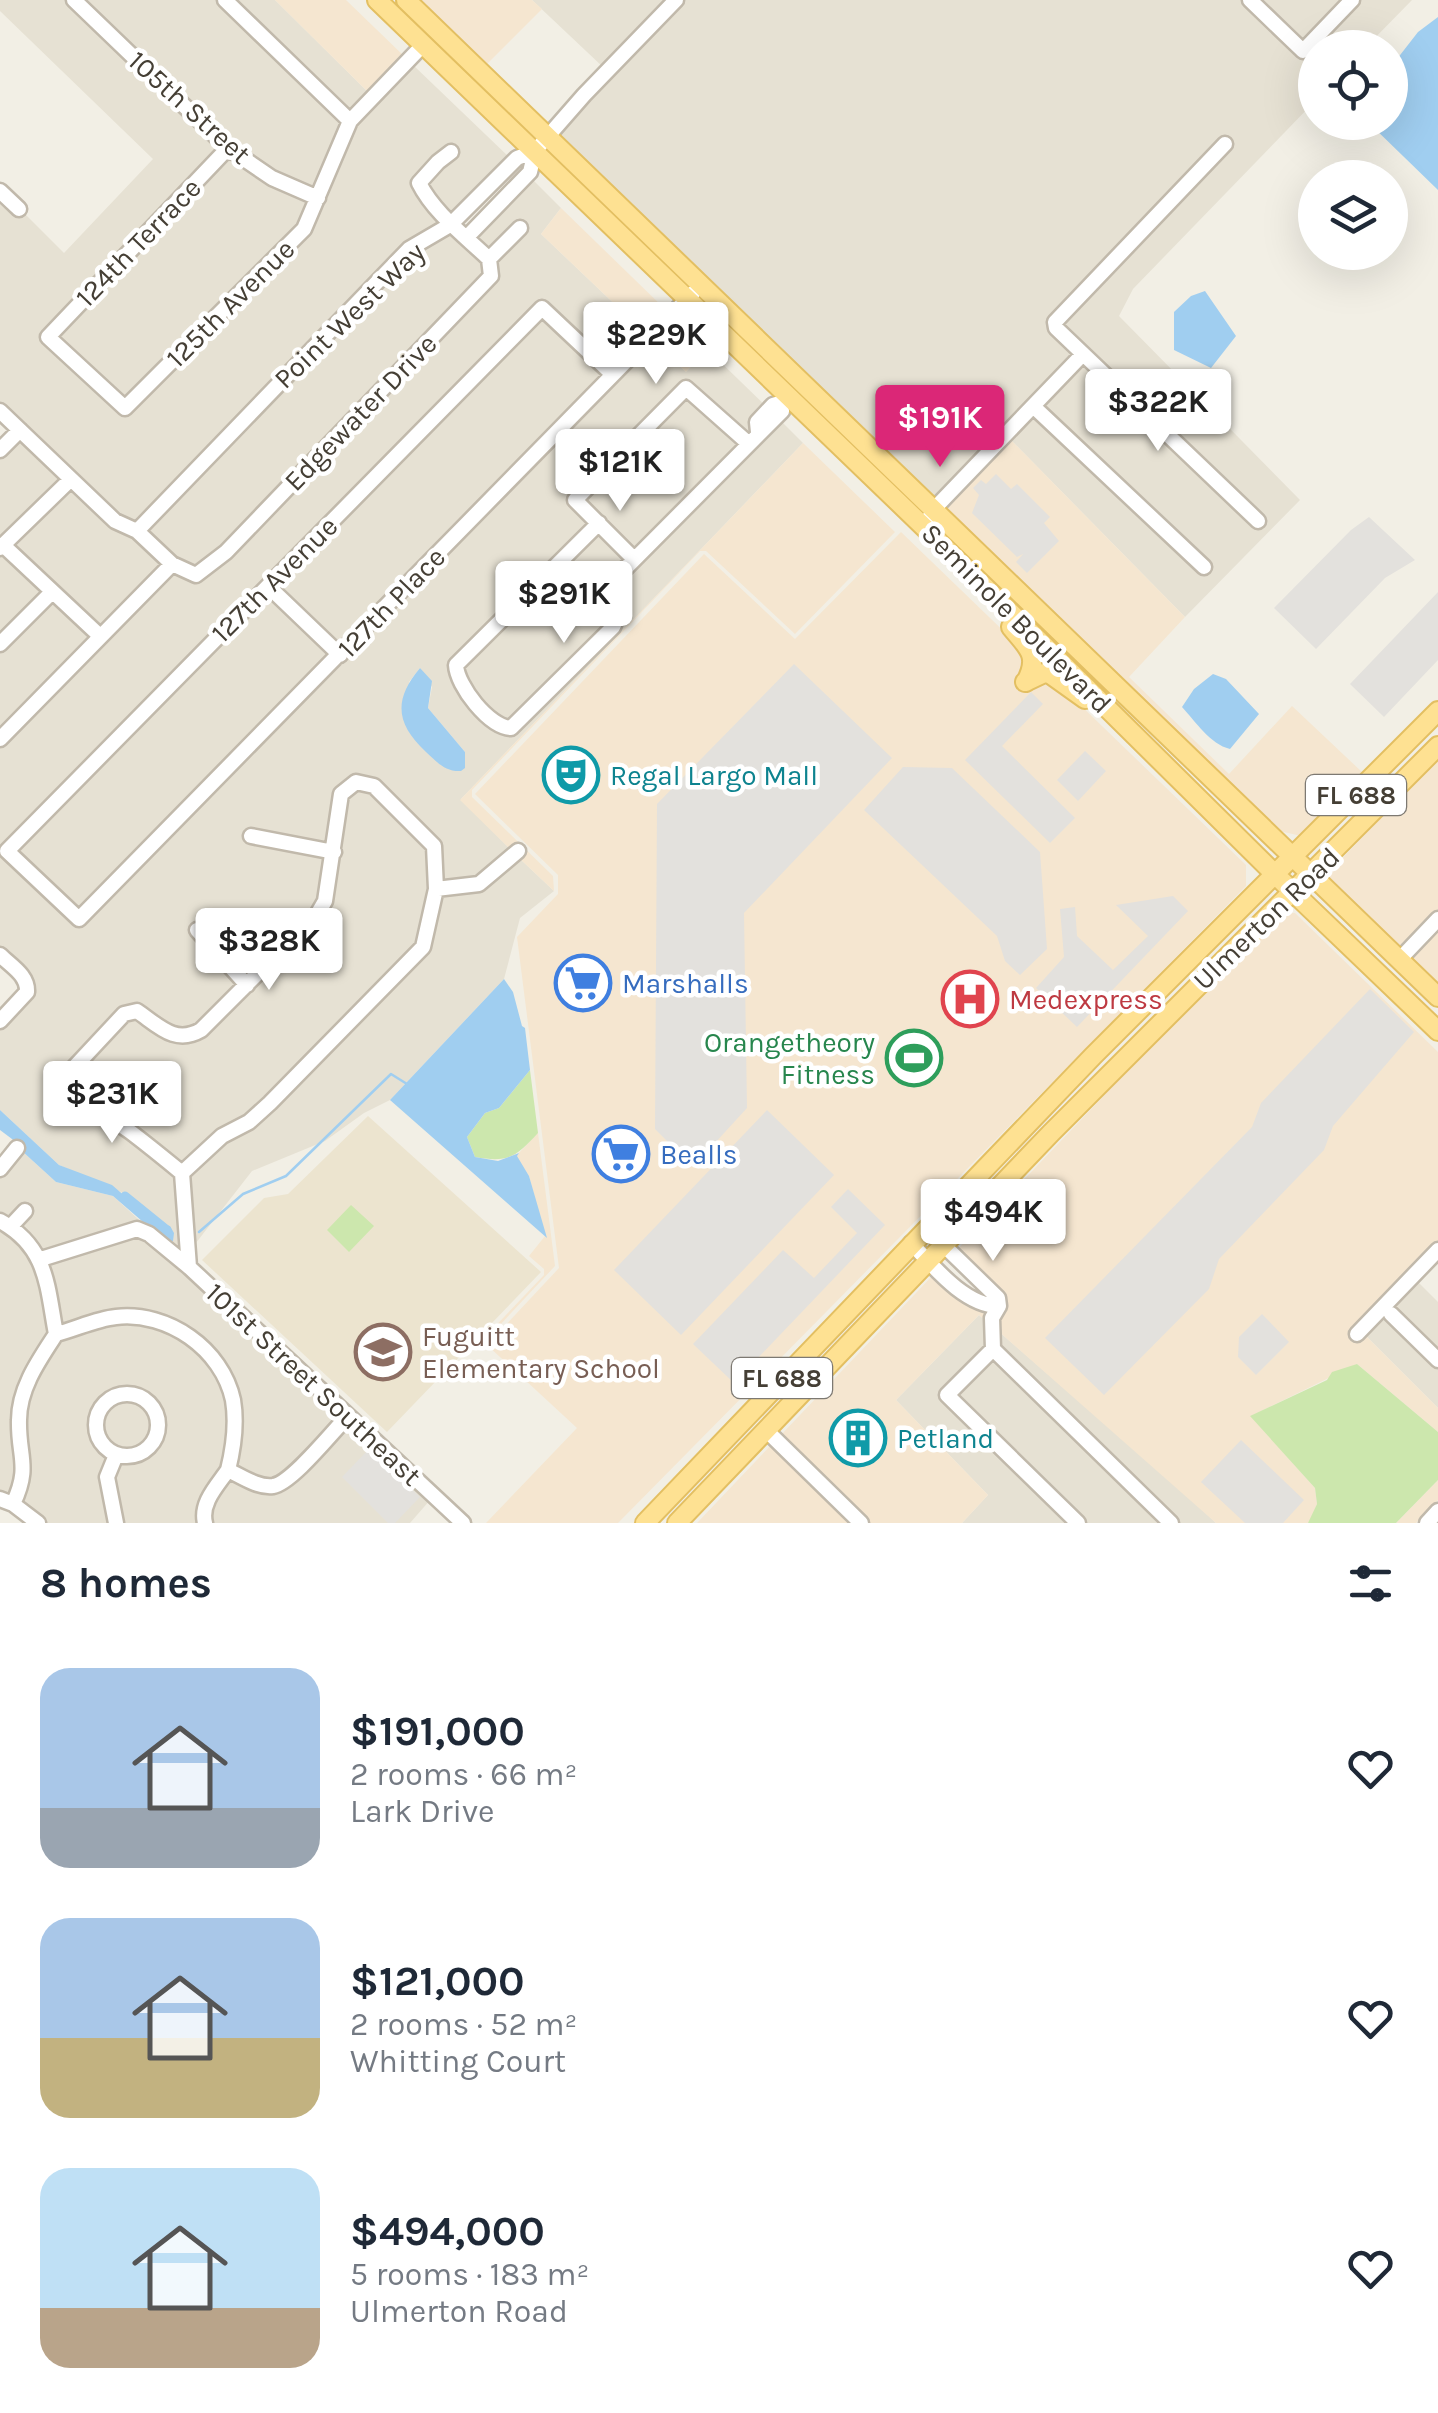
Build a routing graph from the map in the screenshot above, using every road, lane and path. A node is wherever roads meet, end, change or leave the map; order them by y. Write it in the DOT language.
graph roads {
  1 [pos="74,0"];
  2 [pos="225,0"];
  3 [pos="377,0"];
  4 [pos="406,0"];
  5 [pos="676,0"];
  6 [pos="1250,0"];
  7 [pos="1352,0"];
  8 [pos="424,45"];
  9 [pos="350,120"];
  10 [pos="541,144"];
  11 [pos="1225,144"];
  12 [pos="228,148"];
  13 [pos="451,152"];
  14 [pos="0,191"];
  15 [pos="318,198"];
  16 [pos="20,209"];
  17 [pos="450,225"];
  18 [pos="520,228"];
  19 [pos="466,238"];
  20 [pos="489,259"];
  21 [pos="702,284"];
  22 [pos="687,299"];
  23 [pos="1083,354"];
  24 [pos="612,373"];
  25 [pos="784,401"];
  26 [pos="1033,406"];
  27 [pos="125,408"];
  28 [pos="0,411"];
  29 [pos="20,430"];
  30 [pos="759,430"];
  31 [pos="0,450"];
  32 [pos="71,479"];
  33 [pos="934,509"];
  34 [pos="1258,521"];
  35 [pos="599,523"];
  36 [pos="924,526"];
  37 [pos="137,530"];
  38 [pos="2,546"];
  39 [pos="634,558"];
  40 [pos="172,564"];
  41 [pos="962,565"];
  42 [pos="1204,568"];
  43 [pos="268,586"];
  44 [pos="52,592"];
  45 [pos="100,636"];
  46 [pos="0,644"];
  47 [pos="1046,648"];
  48 [pos="340,655"];
  49 [pos="1138,707"];
  50 [pos="1438,711"];
  51 [pos="0,739"];
  52 [pos="1438,746"];
  53 [pos="1156,755"];
  54 [pos="250,836"];
  55 [pos="518,850"];
  56 [pos="334,852"];
  57 [pos="1293,858"];
  58 [pos="1276,874"];
  59 [pos="1310,875"];
  60 [pos="436,889"];
  61 [pos="1292,892"];
  62 [pos="79,919"];
  63 [pos="1438,919"];
  64 [pos="197,930"];
  65 [pos="0,955"];
  66 [pos="1399,960"];
  67 [pos="247,985"];
  68 [pos="1438,998"];
  69 [pos="0,1021"];
  70 [pos="1438,1031"];
  71 [pos="18,1148"];
  72 [pos="0,1169"];
  73 [pos="182,1173"];
  74 [pos="26,1211"];
  75 [pos="5,1224"];
  76 [pos="926,1228"];
  77 [pos="911,1243"];
  78 [pos="942,1245"];
  79 [pos="1438,1250"];
  80 [pos="41,1259"];
  81 [pos="928,1260"];
  82 [pos="189,1267"];
  83 [pos="999,1306"];
  84 [pos="1391,1314"];
  85 [pos="56,1334"];
  86 [pos="1357,1334"];
  87 [pos="993,1348"];
  88 [pos="1438,1360"];
  89 [pos="348,1416"];
  90 [pos="766,1430"];
  91 [pos="116,1455"];
  92 [pos="228,1470"];
  93 [pos="6,1502"];
  94 [pos="1438,1512"];
  95 [pos="38,1523"];
  96 [pos="116,1523"];
  97 [pos="205,1523"];
  98 [pos="463,1523"];
  99 [pos="645,1523"];
  100 [pos="677,1523"];
  101 [pos="862,1523"];
  102 [pos="1078,1523"];
  103 [pos="1171,1523"];
  104 [pos="1427,1523"];
  1 -- 12 [label="street, 105th Street"];
  2 -- 9 [label="street"];
  3 -- 8 [label="main road, Seminole Boulevard"];
  4 -- 10 [label="main road, Seminole Boulevard"];
  5 -- 10 [label="street"];
  6 -- 7 [label="street"];
  8 -- 9 [label="street, 125th Avenue"];
  8 -- 10 [label="main road, Seminole Boulevard"];
  9 -- 15 [label="street, 125th Avenue"];
  10 -- 17 [label="street, Point West Way"];
  10 -- 19 [label="street, Point West Way"];
  10 -- 21 [label="main road, Seminole Boulevard"];
  10 -- 22 [label="main road, Seminole Boulevard"];
  11 -- 23 [label="street"];
  12 -- 15 [label="street, 105th Street"];
  12 -- 27 [label="street, 124th Terrace"];
  13 -- 17 [label="street"];
  14 -- 16 [label="street"];
  15 -- 27 [label="street, 125th Avenue"];
  17 -- 19 [label="street"];
  17 -- 37 [label="street, Point West Way"];
  18 -- 20 [label="street"];
  19 -- 20 [label="street"];
  20 -- 40 [label="street, Edgewater Drive"];
  21 -- 22 [label="street, 127th Place"];
  21 -- 33 [label="main road, Seminole Boulevard"];
  22 -- 24 [label="street, 127th Place"];
  22 -- 25 [label="main road, Seminole Boulevard"];
  23 -- 26 [label="street"];
  23 -- 34 [label="street"];
  24 -- 43 [label="street, 127th Avenue"];
  24 -- 48 [label="street, 127th Place"];
  25 -- 30 [label="street"];
  25 -- 36 [label="main road, Seminole Boulevard"];
  26 -- 33 [label="street"];
  26 -- 42 [label="street"];
  28 -- 29 [label="street"];
  29 -- 31 [label="street"];
  29 -- 32 [label="street"];
  30 -- 35 [label="street"];
  30 -- 39 [label="street"];
  32 -- 37 [label="street"];
  32 -- 38 [label="street"];
  33 -- 36 [label="street"];
  33 -- 49 [label="main road, Seminole Boulevard"];
  35 -- 39 [label="street"];
  35 -- 39 [label="street"];
  36 -- 41 [label="main road, Seminole Boulevard"];
  37 -- 40 [label="street"];
  38 -- 44 [label="street"];
  40 -- 45 [label="street"];
  41 -- 47 [label="main road, Seminole Boulevard"];
  41 -- 53 [label="main road"];
  43 -- 48 [label="street"];
  43 -- 62 [label="street, 127th Avenue"];
  44 -- 45 [label="street"];
  44 -- 46 [label="street"];
  45 -- 51 [label="street"];
  47 -- 49 [label="main road"];
  47 -- 53 [label="main road, Seminole Boulevard"];
  48 -- 62 [label="street, 127th Place"];
  49 -- 57 [label="main road, Seminole Boulevard"];
  50 -- 57 [label="main road, Ulmerton Road / FL 688"];
  52 -- 59 [label="main road, Ulmerton Road / FL 688"];
  53 -- 58 [label="main road, Seminole Boulevard"];
  54 -- 56 [label="street"];
  55 -- 60 [label="street"];
  56 -- 60 [label="street"];
  56 -- 67 [label="street"];
  57 -- 58 [label="main road, Ulmerton Road / FL 688"];
  57 -- 59 [label="main road, Seminole Boulevard"];
  58 -- 61 [label="main road, Seminole Boulevard"];
  58 -- 76 [label="main road, Ulmerton Road / FL 688"];
  59 -- 61 [label="main road, Ulmerton Road / FL 688"];
  59 -- 66 [label="main road, Seminole Boulevard"];
  60 -- 73 [label="street"];
  61 -- 70 [label="main road, Seminole Boulevard"];
  61 -- 78 [label="main road, Ulmerton Road / FL 688"];
  63 -- 66 [label="street"];
  64 -- 67 [label="street"];
  65 -- 69 [label="street"];
  66 -- 68 [label="main road, Seminole Boulevard"];
  67 -- 73 [label="street"];
  71 -- 72 [label="street"];
  73 -- 82 [label="street, 101st Street Southeast"];
  74 -- 75 [label="street"];
  75 -- 80 [label="street"];
  76 -- 77 [label="main road, Ulmerton Road / FL 688"];
  76 -- 78 [label="street"];
  77 -- 81 [label="street"];
  77 -- 99 [label="main road, Ulmerton Road / FL 688"];
  78 -- 81 [label="main road, Ulmerton Road / FL 688"];
  78 -- 83 [label="street"];
  79 -- 86 [label="street"];
  80 -- 82 [label="street"];
  80 -- 85 [label="street"];
  81 -- 83 [label="street"];
  81 -- 90 [label="main road, Ulmerton Road / FL 688"];
  82 -- 89 [label="street, 101st Street Southeast"];
  83 -- 87 [label="street"];
  84 -- 88 [label="street"];
  85 -- 92 [label="street"];
  85 -- 93 [label="street"];
  87 -- 102 [label="street"];
  87 -- 103 [label="street"];
  89 -- 92 [label="street"];
  89 -- 98 [label="street, 101st Street Southeast"];
  90 -- 100 [label="main road, Ulmerton Road / FL 688"];
  90 -- 101 [label="street"];
  91 -- 91 [label="street"];
  91 -- 96 [label="street"];
  92 -- 97 [label="street"];
  93 -- 95 [label="street"];
  94 -- 104 [label="street"];
}
